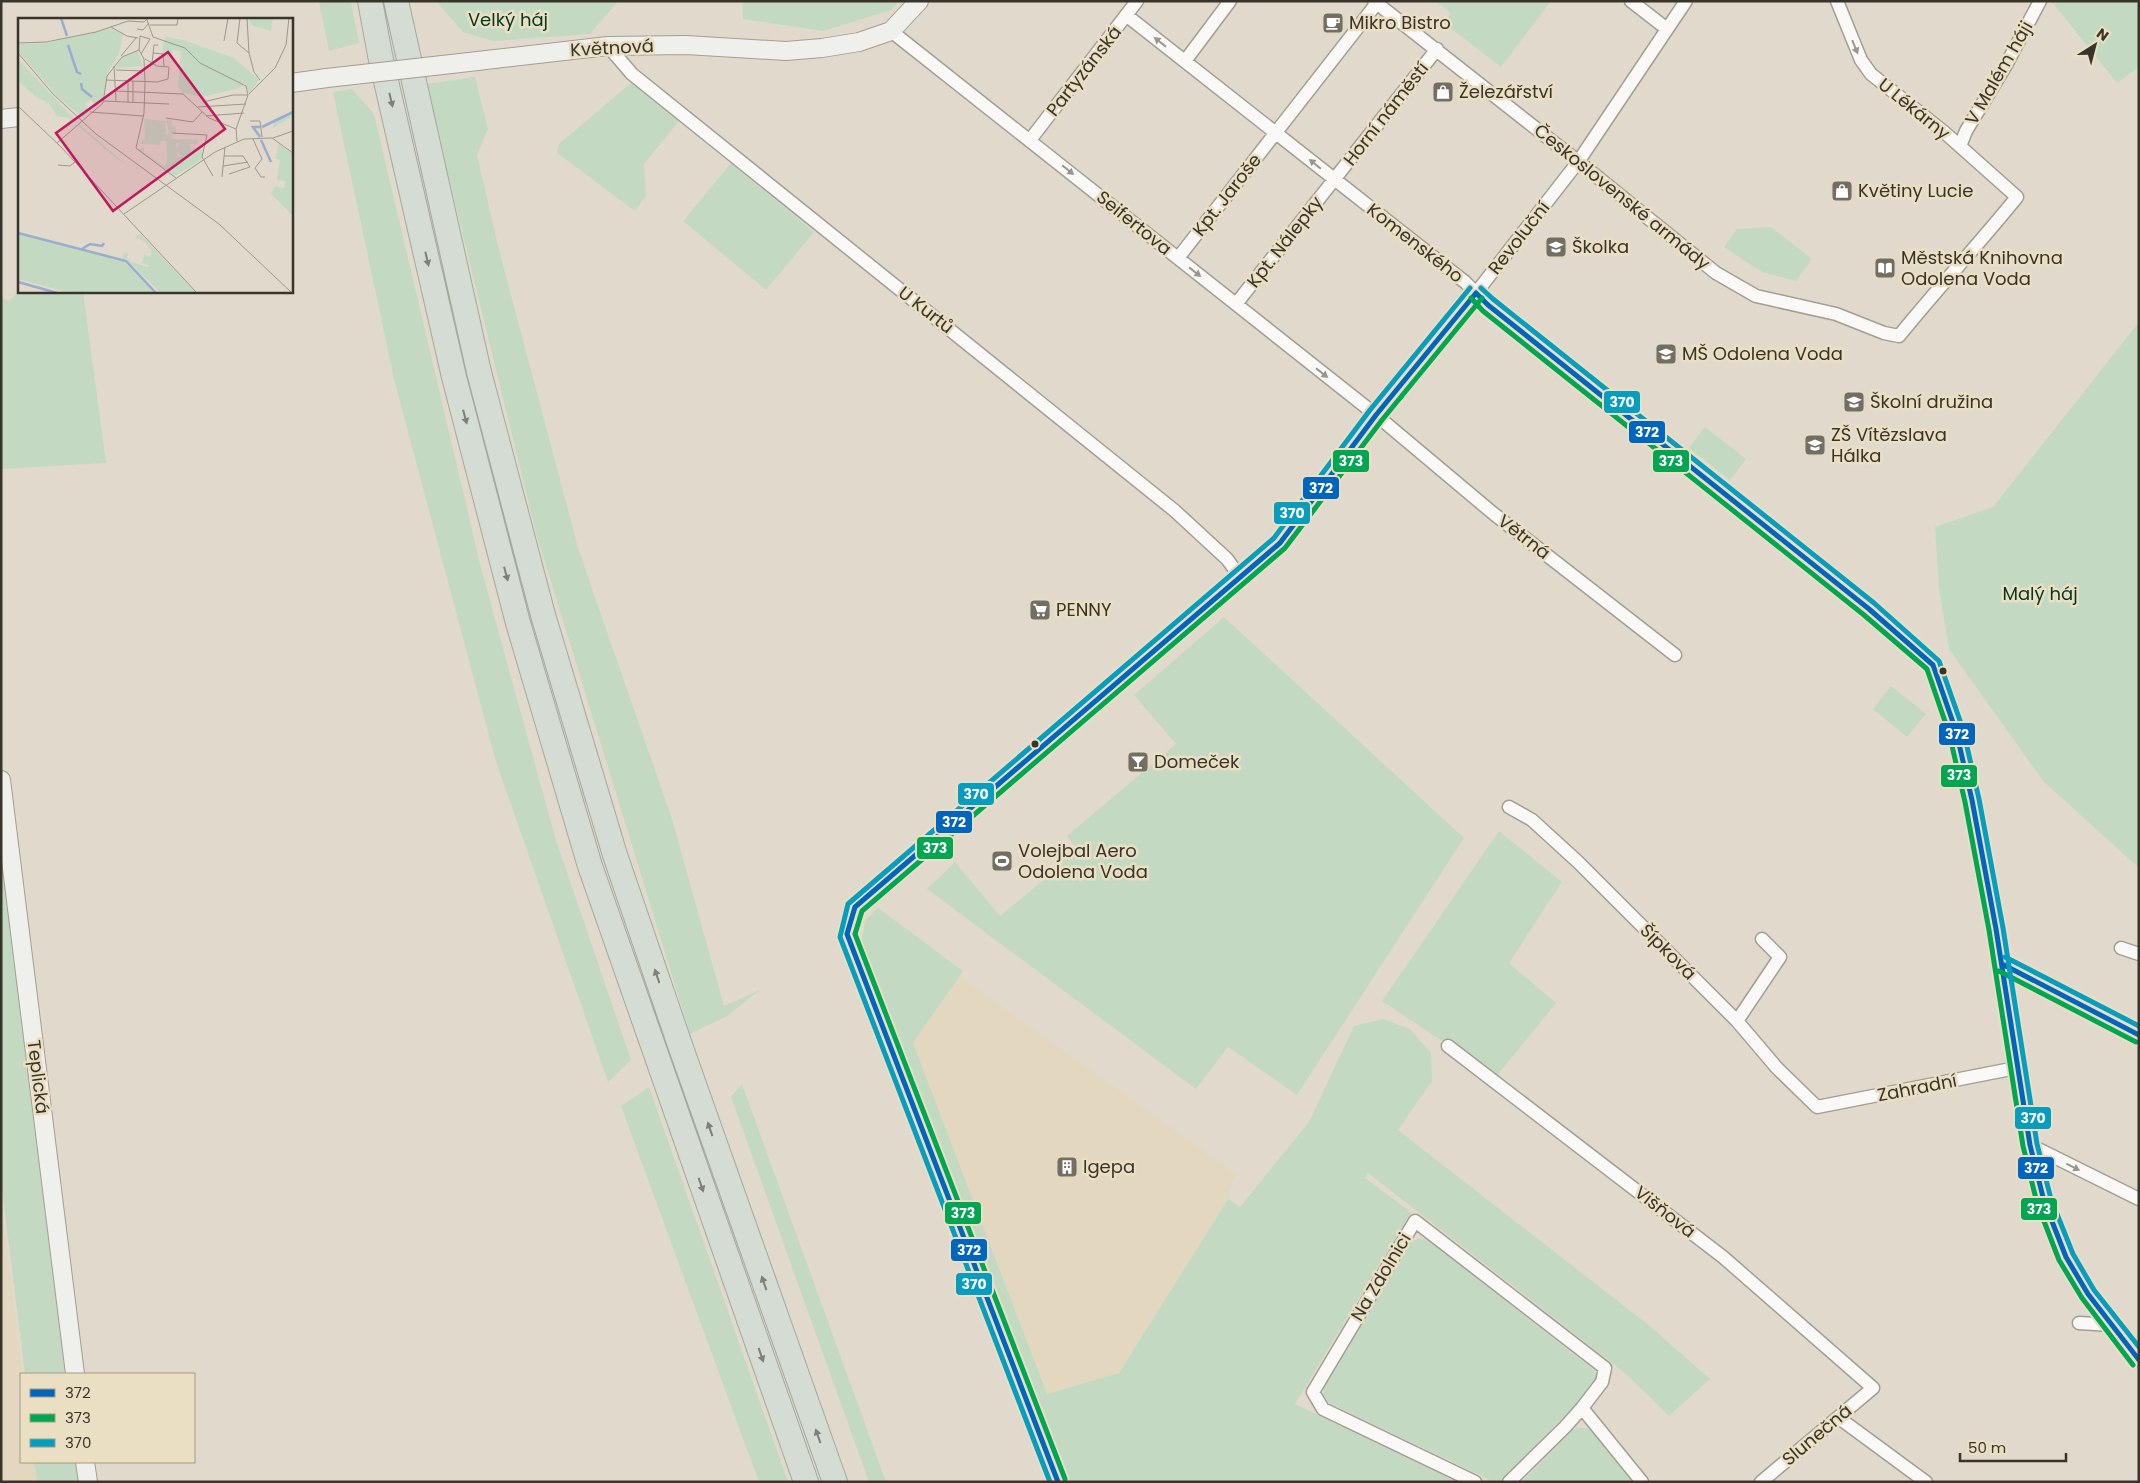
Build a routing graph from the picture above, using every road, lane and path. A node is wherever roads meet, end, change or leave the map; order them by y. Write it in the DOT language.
graph roads {
  1 [pos="370,1"];
  2 [pos="396,1"];
  3 [pos="919,1"];
  4 [pos="1137,1"];
  5 [pos="1230,1"];
  6 [pos="1631,1"];
  7 [pos="1686,1"];
  8 [pos="1837,1"];
  9 [pos="2040,1"];
  10 [pos="1375,2"];
  11 [pos="1126,15"];
  12 [pos="1667,29"];
  13 [pos="891,31"];
  14 [pos="608,46"];
  15 [pos="1437,49"];
  16 [pos="1185,61"];
  17 [pos="292,82"];
  18 [pos="18,117"];
  19 [pos="1,119"];
  20 [pos="1276,132"];
  21 [pos="1030,140"];
  22 [pos="1960,146"];
  23 [pos="1578,162"];
  24 [pos="1334,179"];
  25 [pos="1178,258"];
  26 [pos="1476,292"];
  27 [pos="1236,304"];
  28 [pos="1899,336"];
  29 [pos="1376,415"];
  30 [pos="1241,578"];
  31 [pos="1675,655"];
  32 [pos="1,780"];
  33 [pos="1509,807"];
  34 [pos="1762,939"];
  35 [pos="2121,948"];
  36 [pos="2139,954"];
  37 [pos="2002,964"];
  38 [pos="1737,1021"];
  39 [pos="2139,1034"];
  40 [pos="1448,1046"];
  41 [pos="2016,1068"];
  42 [pos="1817,1107"];
  43 [pos="2030,1145"];
  44 [pos="2139,1200"];
  45 [pos="2079,1323"];
  46 [pos="2112,1325"];
  47 [pos="2139,1360"];
  48 [pos="75,1373"];
  49 [pos="1873,1388"];
  50 [pos="1582,1408"];
  51 [pos="1839,1418"];
  52 [pos="85,1463"];
  53 [pos="88,1482"];
  54 [pos="806,1482"];
  55 [pos="835,1482"];
  56 [pos="1058,1482"];
  57 [pos="1475,1482"];
  58 [pos="1509,1482"];
  59 [pos="1642,1482"];
  60 [pos="1761,1482"];
  61 [pos="1926,1482"];
  1 -- 54 [label="highway, one-way"];
  55 -- 2 [label="highway, one-way"];
  3 -- 13 [label="street, Květnová"];
  4 -- 11 [label="street, Partyzánská"];
  5 -- 16 [label="street"];
  6 -- 12 [label="street"];
  7 -- 12 [label="street, Revoluční"];
  8 -- 22 [label="street, U Lékárny, one-way"];
  9 -- 22 [label="street, V Malém háji"];
  10 -- 15 [label="street, Československé armády"];
  10 -- 20 [label="street"];
  16 -- 11 [label="street, Komenského, one-way"];
  11 -- 21 [label="street, Partyzánská"];
  12 -- 23 [label="street, Revoluční"];
  13 -- 14 [label="street, Květnová"];
  13 -- 21 [label="street, Seifertova"];
  14 -- 17 [label="street, Květnová, bridge"];
  14 -- 30 [label="street, U Kurtů"];
  15 -- 23 [label="street, Československé armády"];
  15 -- 24 [label="street, Horní náměstí"];
  16 -- 20 [label="street, Komenského"];
  18 -- 19 [label="street"];
  24 -- 20 [label="street, Komenského, one-way"];
  20 -- 25 [label="street, Kpt. Jaroše"];
  21 -- 25 [label="street, Seifertova, one-way"];
  22 -- 28 [label="street, U Lékárny"];
  23 -- 26 [label="street, Revoluční"];
  23 -- 28 [label="street, Československé armády"];
  24 -- 26 [label="street, Komenského"];
  24 -- 27 [label="street, Kpt. Nálepky"];
  25 -- 27 [label="street, Seifertova, one-way"];
  26 -- 29 [label="street, Revoluční"];
  26 -- 37 [label="street, Komenského"];
  27 -- 29 [label="street, Seifertova, one-way"];
  29 -- 30 [label="street, Revoluční"];
  29 -- 31 [label="street, Větrná"];
  30 -- 56 [label="street, Revoluční"];
  32 -- 48 [label="street, Teplická"];
  33 -- 38 [label="street, Šípková"];
  34 -- 38 [label="street"];
  35 -- 36 [label="street"];
  37 -- 39 [label="street"];
  37 -- 41 [label="street"];
  38 -- 42 [label="street, Šípková"];
  40 -- 49 [label="street, Višňová"];
  41 -- 42 [label="street, Zahradní"];
  41 -- 43 [label="street"];
  43 -- 44 [label="street, one-way"];
  43 -- 46 [label="street"];
  45 -- 46 [label="street"];
  46 -- 47 [label="street"];
  49 -- 51 [label="street, Slunečná"];
  50 -- 57 [label="street, Na Zdolnici"];
  50 -- 58 [label="street, Na Zdolnici"];
  50 -- 59 [label="street"];
  51 -- 60 [label="street, Slunečná"];
  51 -- 61 [label="street"];
  52 -- 53 [label="street"];
}
